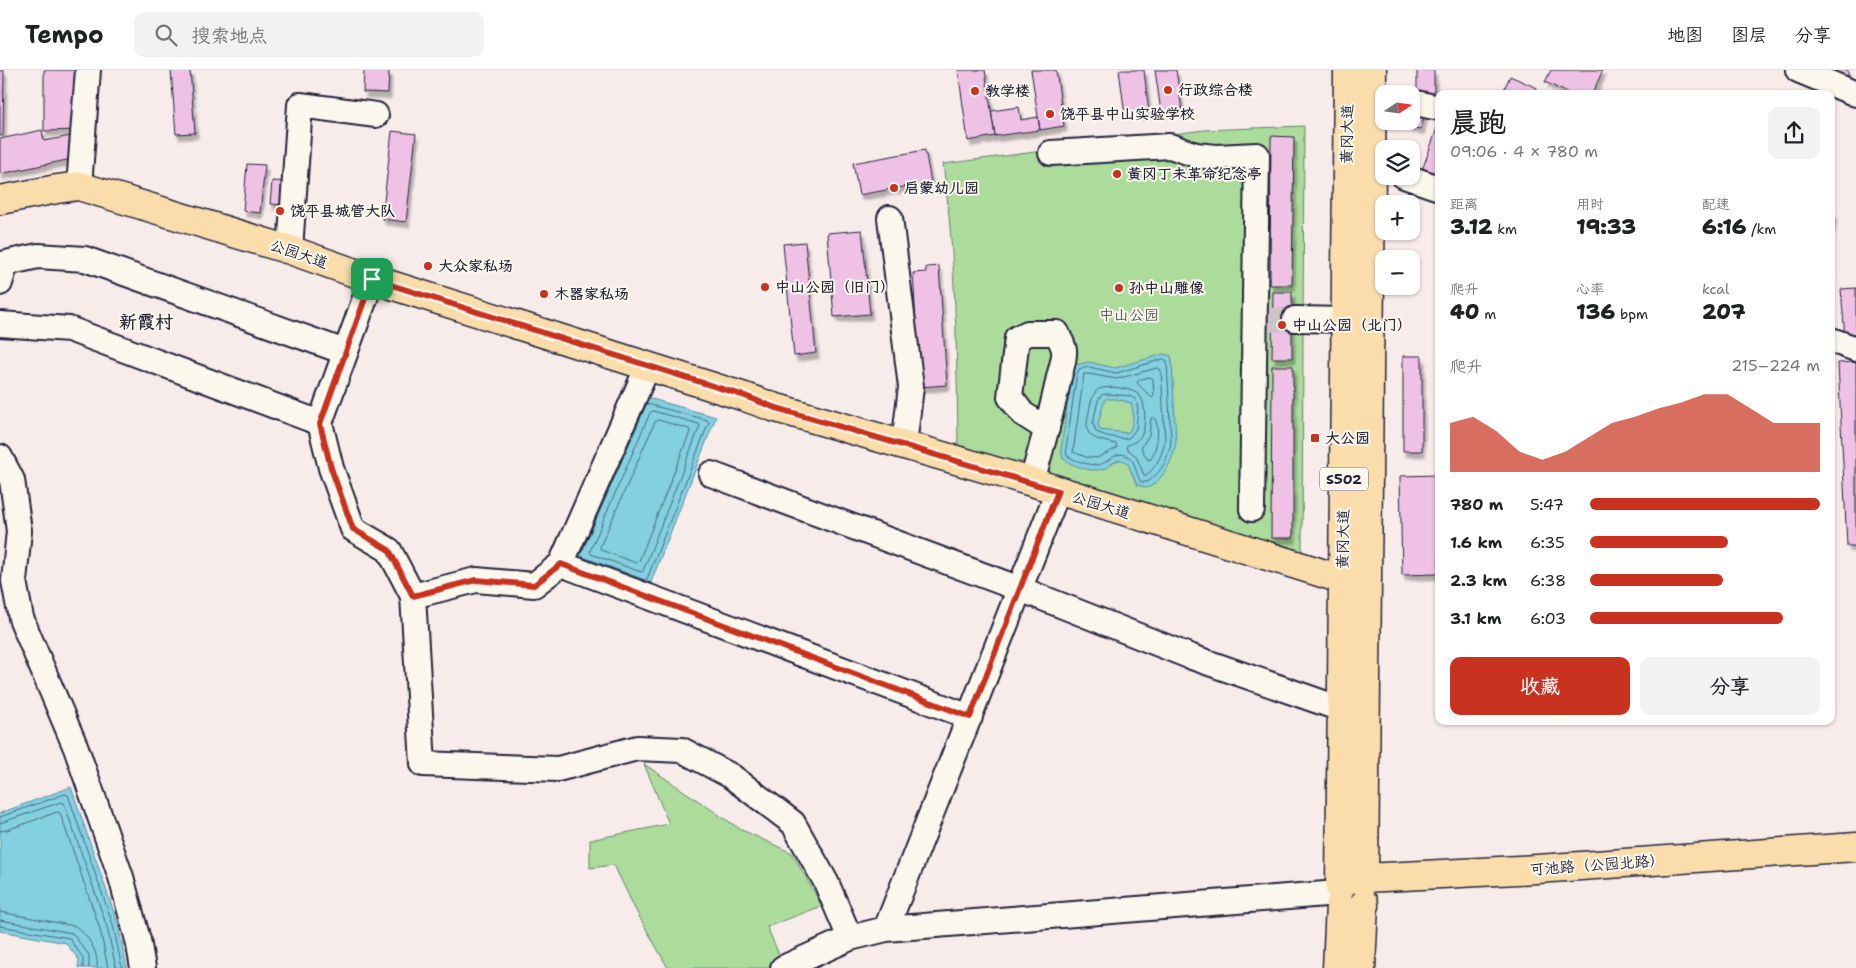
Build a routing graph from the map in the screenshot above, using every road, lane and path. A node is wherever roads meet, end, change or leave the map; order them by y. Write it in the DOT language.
graph roads {
  1 [pos="88,70"];
  2 [pos="1348,70"];
  3 [pos="1798,70"];
  4 [pos="1374,86"];
  5 [pos="1856,94"];
  6 [pos="1420,104"];
  7 [pos="1435,107"];
  8 [pos="376,115"];
  9 [pos="1051,153"];
  10 [pos="1420,181"];
  11 [pos="78,186"];
  12 [pos="1435,187"];
  13 [pos="0,200"];
  14 [pos="890,218"];
  15 [pos="290,250"];
  16 [pos="372,279"];
  17 [pos="0,283"];
  18 [pos="1295,319"];
  19 [pos="1349,320"];
  20 [pos="0,324"];
  21 [pos="1835,341"];
  22 [pos="1856,349"];
  23 [pos="345,352"];
  24 [pos="648,366"];
  25 [pos="320,424"];
  26 [pos="1047,428"];
  27 [pos="904,445"];
  28 [pos="0,457"];
  29 [pos="711,474"];
  30 [pos="1032,482"];
  31 [pos="1058,491"];
  32 [pos="1252,509"];
  33 [pos="561,564"];
  34 [pos="1341,578"];
  35 [pos="1020,589"];
  36 [pos="413,596"];
  37 [pos="1341,709"];
  38 [pos="970,717"];
  39 [pos="1856,847"];
  40 [pos="1856,866"];
  41 [pos="1347,892"];
  42 [pos="886,929"];
  43 [pos="850,938"];
  44 [pos="143,968"];
  45 [pos="783,968"];
  46 [pos="1337,968"];
  47 [pos="1361,968"];
  1 -- 11 [label="street"];
  2 -- 41 [label="main road, 黄冈大道 / S502"];
  3 -- 5 [label="street"];
  4 -- 41 [label="main road, 黄冈大道 / S502"];
  6 -- 7 [label="street"];
  8 -- 15 [label="street"];
  9 -- 32 [label="street"];
  10 -- 12 [label="street"];
  11 -- 13 [label="main road, 公园大道"];
  11 -- 15 [label="main road, 公园大道"];
  14 -- 27 [label="street"];
  15 -- 16 [label="main road, 公园大道"];
  16 -- 23 [label="street"];
  16 -- 24 [label="main road, 公园大道"];
  17 -- 23 [label="street"];
  18 -- 19 [label="street"];
  20 -- 25 [label="street"];
  21 -- 22 [label="street"];
  23 -- 25 [label="street"];
  24 -- 27 [label="main road, 公园大道"];
  24 -- 33 [label="street"];
  25 -- 36 [label="street"];
  26 -- 30 [label="street"];
  27 -- 30 [label="main road, 公园大道"];
  28 -- 44 [label="street"];
  29 -- 35 [label="street"];
  30 -- 31 [label="main road, 公园大道"];
  31 -- 34 [label="main road, 公园大道"];
  31 -- 35 [label="street"];
  33 -- 36 [label="street"];
  33 -- 38 [label="street"];
  35 -- 37 [label="street"];
  35 -- 38 [label="street"];
  36 -- 43 [label="street"];
  38 -- 42 [label="street"];
  39 -- 41 [label="main road, 可池路（公园北路）"];
  40 -- 41 [label="main road, 可池路（公园北路）"];
  41 -- 42 [label="street"];
  41 -- 46 [label="main road, 黄冈大道 / S502"];
  41 -- 47 [label="main road, 黄冈大道 / S502"];
  42 -- 43 [label="street"];
  43 -- 45 [label="street"];
}
